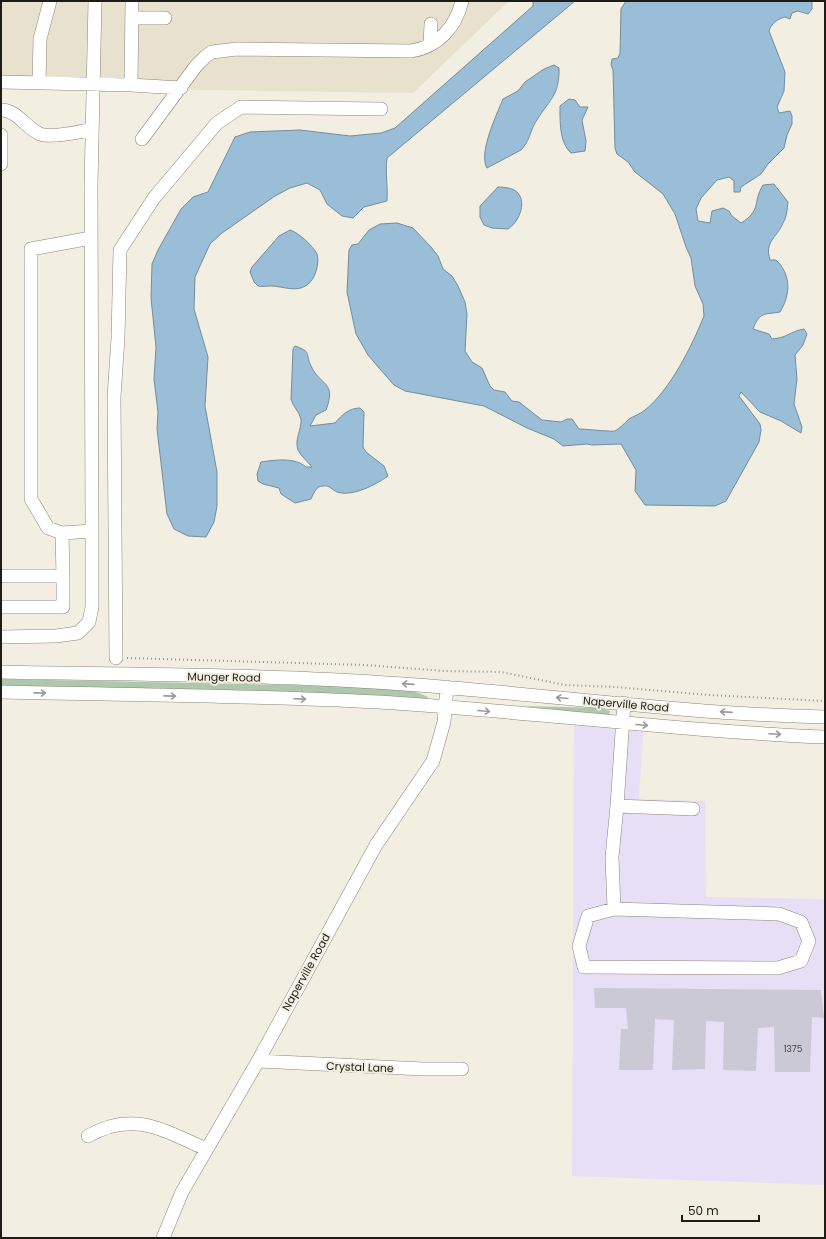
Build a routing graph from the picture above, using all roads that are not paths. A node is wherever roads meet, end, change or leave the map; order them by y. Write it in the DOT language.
graph roads {
  1 [pos="50,1"];
  2 [pos="95,1"];
  3 [pos="132,1"];
  4 [pos="462,1"];
  5 [pos="132,18"];
  6 [pos="165,18"];
  7 [pos="430,24"];
  8 [pos="430,45"];
  9 [pos="1,82"];
  10 [pos="39,83"];
  11 [pos="93,85"];
  12 [pos="131,85"];
  13 [pos="181,88"];
  14 [pos="381,109"];
  15 [pos="1,110"];
  16 [pos="92,129"];
  17 [pos="1,135"];
  18 [pos="142,139"];
  19 [pos="1,164"];
  20 [pos="91,238"];
  21 [pos="92,531"];
  22 [pos="62,533"];
  23 [pos="1,576"];
  24 [pos="63,576"];
  25 [pos="1,607"];
  26 [pos="1,637"];
  27 [pos="116,658"];
  28 [pos="1,672"];
  29 [pos="447,687"];
  30 [pos="1,692"];
  31 [pos="624,704"];
  32 [pos="446,707"];
  33 [pos="825,717"];
  34 [pos="622,724"];
  35 [pos="825,737"];
  36 [pos="617,806"];
  37 [pos="693,809"];
  38 [pos="614,909"];
  39 [pos="258,1061"];
  40 [pos="462,1069"];
  41 [pos="88,1136"];
  42 [pos="206,1149"];
  43 [pos="163,1238"];
  1 -- 10 [label="street"];
  2 -- 11 [label="street"];
  3 -- 5 [label="street"];
  4 -- 8 [label="street"];
  5 -- 6 [label="street"];
  5 -- 12 [label="street"];
  7 -- 8 [label="street"];
  8 -- 13 [label="street"];
  9 -- 10 [label="street"];
  10 -- 11 [label="street"];
  11 -- 12 [label="street"];
  11 -- 16 [label="street"];
  12 -- 13 [label="street"];
  13 -- 18 [label="street"];
  14 -- 27 [label="street"];
  15 -- 16 [label="street"];
  16 -- 20 [label="street"];
  17 -- 19 [label="street"];
  20 -- 21 [label="street"];
  20 -- 22 [label="street"];
  21 -- 22 [label="street"];
  21 -- 26 [label="street"];
  22 -- 24 [label="street"];
  23 -- 24 [label="street"];
  24 -- 25 [label="street"];
  29 -- 28 [label="street, Munger Road, one-way"];
  31 -- 29 [label="street, Naperville Road, one-way"];
  29 -- 32 [label="street, Naperville Road"];
  30 -- 32 [label="street, Munger Road, one-way"];
  33 -- 31 [label="street, Naperville Road, one-way"];
  31 -- 34 [label="street"];
  32 -- 34 [label="street, Naperville Road, one-way"];
  32 -- 39 [label="street, Naperville Road"];
  34 -- 35 [label="street, Naperville Road, one-way"];
  34 -- 36 [label="street"];
  36 -- 37 [label="street"];
  36 -- 38 [label="street"];
  38 -- 38 [label="street"];
  39 -- 40 [label="street, Crystal Lane"];
  39 -- 42 [label="street, Naperville Road"];
  41 -- 42 [label="street"];
  42 -- 43 [label="street, Naperville Road"];
}
